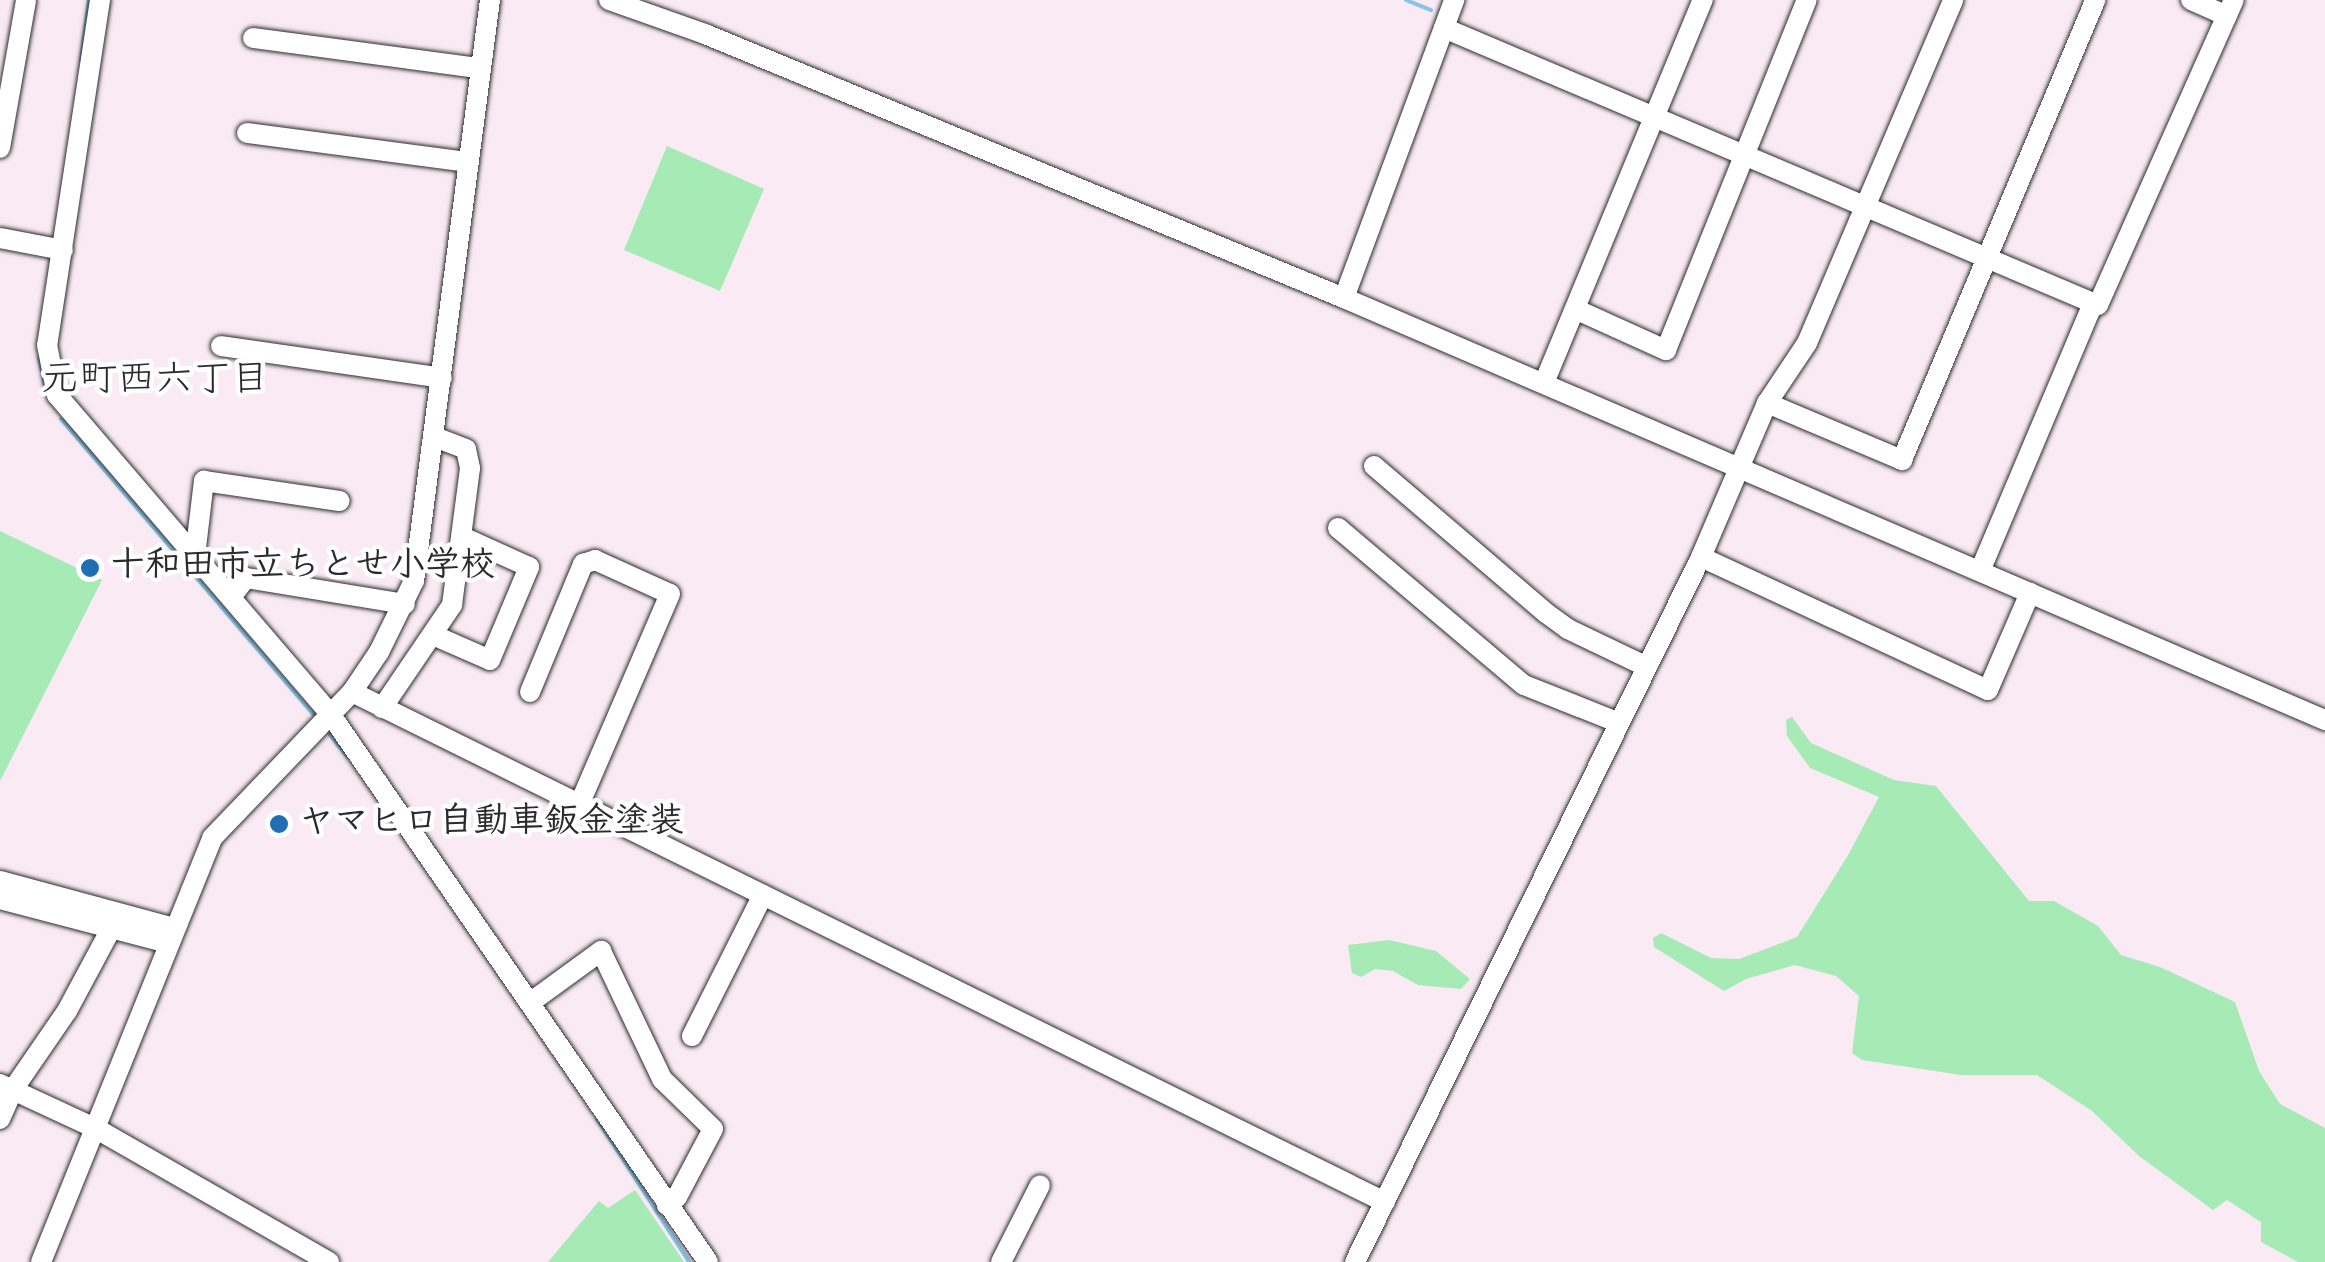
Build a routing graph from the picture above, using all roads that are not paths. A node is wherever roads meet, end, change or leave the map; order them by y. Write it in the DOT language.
graph roads {
  1 [pos="26,0"];
  2 [pos="100,0"];
  3 [pos="490,0"];
  4 [pos="609,0"];
  5 [pos="1454,0"];
  6 [pos="1703,0"];
  7 [pos="1807,0"];
  8 [pos="1953,0"];
  9 [pos="2095,0"];
  10 [pos="2191,0"];
  11 [pos="643,5"];
  12 [pos="2231,8"];
  13 [pos="1444,28"];
  14 [pos="252,38"];
  15 [pos="479,68"];
  16 [pos="1656,115"];
  17 [pos="247,132"];
  18 [pos="0,148"];
  19 [pos="1744,153"];
  20 [pos="468,162"];
  21 [pos="1865,206"];
  22 [pos="0,238"];
  23 [pos="62,250"];
  24 [pos="1988,256"];
  25 [pos="1344,298"];
  26 [pos="2093,303"];
  27 [pos="1575,309"];
  28 [pos="222,346"];
  29 [pos="442,378"];
  30 [pos="1544,384"];
  31 [pos="1767,403"];
  32 [pos="434,437"];
  33 [pos="1374,466"];
  34 [pos="1742,469"];
  35 [pos="340,501"];
  36 [pos="1338,528"];
  37 [pos="464,537"];
  38 [pos="195,556"];
  39 [pos="1700,557"];
  40 [pos="1980,571"];
  41 [pos="2030,593"];
  42 [pos="232,597"];
  43 [pos="405,604"];
  44 [pos="433,635"];
  45 [pos="1645,666"];
  46 [pos="352,692"];
  47 [pos="530,692"];
  48 [pos="382,708"];
  49 [pos="330,715"];
  50 [pos="2325,720"];
  51 [pos="1617,722"];
  52 [pos="580,802"];
  53 [pos="0,881"];
  54 [pos="763,895"];
  55 [pos="0,899"];
  56 [pos="112,928"];
  57 [pos="171,936"];
  58 [pos="531,1002"];
  59 [pos="692,1036"];
  60 [pos="7,1086"];
  61 [pos="0,1119"];
  62 [pos="96,1128"];
  63 [pos="1040,1185"];
  64 [pos="1385,1202"];
  65 [pos="667,1205"];
  66 [pos="41,1262"];
  67 [pos="329,1262"];
  68 [pos="708,1262"];
  69 [pos="1001,1262"];
  70 [pos="1356,1262"];
  1 -- 18 [label="street"];
  2 -- 23 [label="street"];
  3 -- 15 [label="street"];
  4 -- 11 [label="street"];
  5 -- 13 [label="street"];
  6 -- 16 [label="street"];
  7 -- 19 [label="street"];
  8 -- 21 [label="street"];
  9 -- 24 [label="street"];
  10 -- 12 [label="street"];
  11 -- 25 [label="street"];
  12 -- 26 [label="street"];
  13 -- 16 [label="street"];
  13 -- 25 [label="street"];
  14 -- 15 [label="street"];
  15 -- 20 [label="street"];
  16 -- 19 [label="street"];
  16 -- 27 [label="street"];
  17 -- 20 [label="street"];
  19 -- 21 [label="street"];
  19 -- 27 [label="street"];
  20 -- 29 [label="street"];
  21 -- 24 [label="street"];
  21 -- 31 [label="street"];
  22 -- 23 [label="street"];
  23 -- 38 [label="street"];
  24 -- 26 [label="street"];
  24 -- 31 [label="street"];
  25 -- 30 [label="street"];
  26 -- 40 [label="street"];
  27 -- 30 [label="street"];
  28 -- 29 [label="street"];
  29 -- 32 [label="street"];
  30 -- 34 [label="street"];
  31 -- 34 [label="street"];
  32 -- 37 [label="street"];
  32 -- 43 [label="street"];
  33 -- 45 [label="street"];
  34 -- 39 [label="street"];
  34 -- 40 [label="street"];
  35 -- 38 [label="street"];
  36 -- 51 [label="street"];
  37 -- 44 [label="street"];
  37 -- 44 [label="street"];
  38 -- 42 [label="street"];
  39 -- 41 [label="street"];
  39 -- 45 [label="street"];
  40 -- 41 [label="street"];
  41 -- 50 [label="street"];
  42 -- 43 [label="street"];
  42 -- 49 [label="street"];
  43 -- 46 [label="street"];
  44 -- 48 [label="street"];
  45 -- 51 [label="street"];
  46 -- 48 [label="street"];
  46 -- 49 [label="street"];
  47 -- 52 [label="street"];
  48 -- 52 [label="street"];
  49 -- 57 [label="street"];
  49 -- 58 [label="street"];
  51 -- 64 [label="street"];
  52 -- 54 [label="street"];
  53 -- 57 [label="street"];
  54 -- 59 [label="street"];
  54 -- 64 [label="street"];
  55 -- 56 [label="street"];
  56 -- 57 [label="street"];
  56 -- 60 [label="street"];
  57 -- 62 [label="street"];
  58 -- 65 [label="street"];
  58 -- 65 [label="street"];
  60 -- 61 [label="street"];
  60 -- 62 [label="street"];
  62 -- 66 [label="street"];
  62 -- 67 [label="street"];
  63 -- 69 [label="street"];
  64 -- 70 [label="street"];
  65 -- 68 [label="street"];
}
